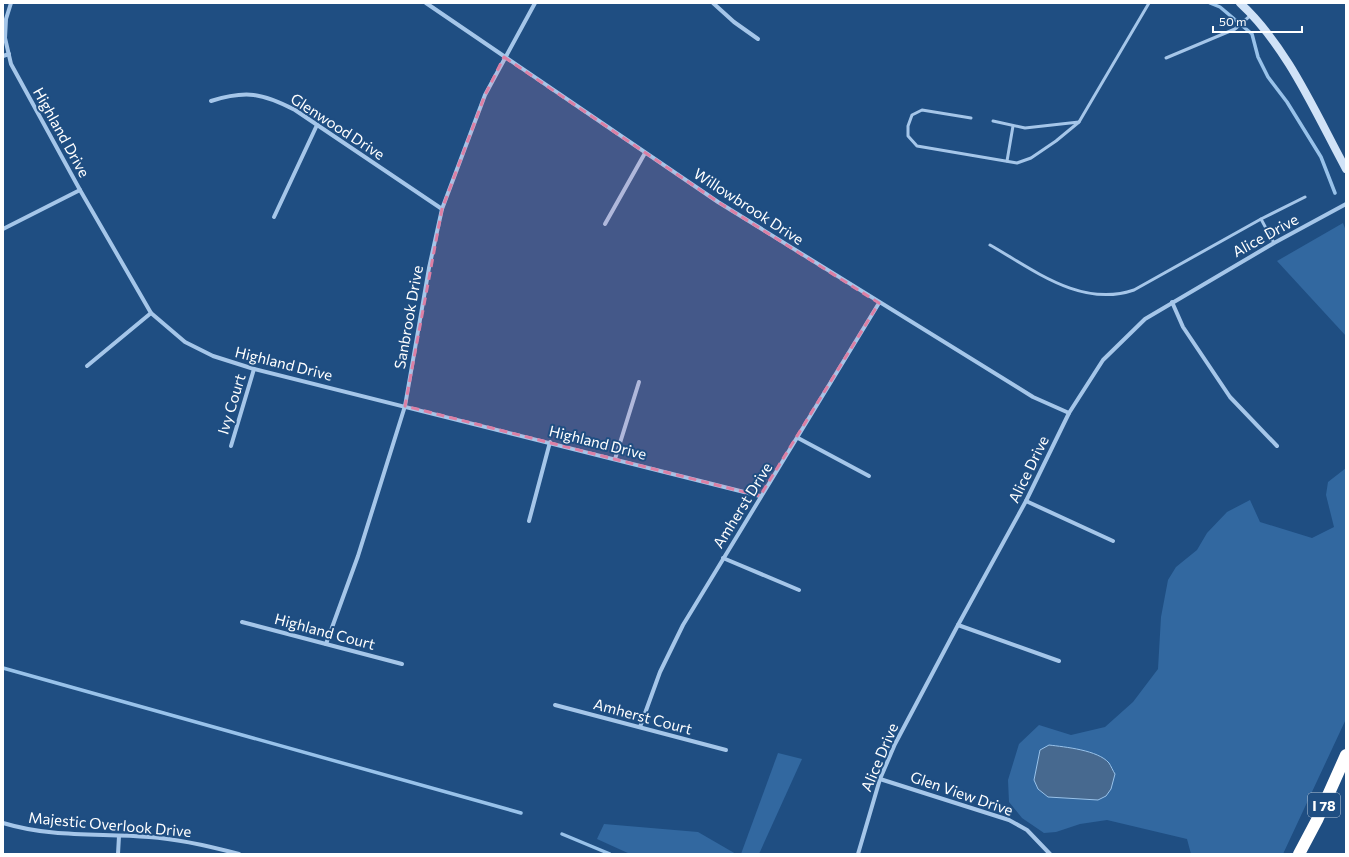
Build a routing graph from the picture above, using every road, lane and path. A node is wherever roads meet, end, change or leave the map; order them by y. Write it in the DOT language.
graph roads {
  1 [pos="11,3"];
  2 [pos="426,3"];
  3 [pos="535,3"];
  4 [pos="713,3"];
  5 [pos="1149,3"];
  6 [pos="1240,3"];
  7 [pos="1252,14"];
  8 [pos="758,40"];
  9 [pos="9,54"];
  10 [pos="3,56"];
  11 [pos="504,56"];
  12 [pos="1166,58"];
  13 [pos="210,101"];
  14 [pos="971,118"];
  15 [pos="993,121"];
  16 [pos="1079,122"];
  17 [pos="317,125"];
  18 [pos="1013,126"];
  19 [pos="645,153"];
  20 [pos="1007,161"];
  21 [pos="1346,170"];
  22 [pos="80,190"];
  23 [pos="1305,197"];
  24 [pos="1346,204"];
  25 [pos="442,209"];
  26 [pos="274,217"];
  27 [pos="1261,219"];
  28 [pos="605,224"];
  29 [pos="3,230"];
  30 [pos="1274,243"];
  31 [pos="990,245"];
  32 [pos="1172,302"];
  33 [pos="879,303"];
  34 [pos="151,313"];
  35 [pos="86,366"];
  36 [pos="254,369"];
  37 [pos="639,382"];
  38 [pos="405,406"];
  39 [pos="1069,413"];
  40 [pos="798,438"];
  41 [pos="550,442"];
  42 [pos="231,446"];
  43 [pos="1277,446"];
  44 [pos="615,458"];
  45 [pos="869,476"];
  46 [pos="760,496"];
  47 [pos="1026,501"];
  48 [pos="529,521"];
  49 [pos="1113,541"];
  50 [pos="723,558"];
  51 [pos="799,590"];
  52 [pos="242,622"];
  53 [pos="958,624"];
  54 [pos="326,644"];
  55 [pos="1059,661"];
  56 [pos="402,664"];
  57 [pos="555,705"];
  58 [pos="640,727"];
  59 [pos="726,750"];
  60 [pos="1346,755"];
  61 [pos="880,779"];
  62 [pos="3,823"];
  63 [pos="119,836"];
  64 [pos="118,854"];
  65 [pos="239,854"];
  66 [pos="858,854"];
  67 [pos="1050,854"];
  68 [pos="1299,854"];
  1 -- 9 [label="street, Highland Drive"];
  2 -- 11 [label="street, Willowbrook Drive"];
  3 -- 11 [label="street, Sanbrook Drive"];
  4 -- 8 [label="street"];
  5 -- 16 [label="lane"];
  6 -- 7 [label="street"];
  7 -- 12 [label="lane"];
  7 -- 21 [label="street"];
  9 -- 10 [label="street"];
  9 -- 22 [label="street, Highland Drive"];
  11 -- 19 [label="street, Willowbrook Drive"];
  11 -- 25 [label="street, Sanbrook Drive"];
  13 -- 17 [label="street, Glenwood Drive"];
  14 -- 20 [label="lane"];
  15 -- 18 [label="lane"];
  16 -- 18 [label="lane"];
  16 -- 20 [label="lane"];
  17 -- 25 [label="street, Glenwood Drive"];
  17 -- 26 [label="street"];
  18 -- 20 [label="lane"];
  19 -- 28 [label="street"];
  19 -- 33 [label="street, Willowbrook Drive"];
  22 -- 29 [label="street"];
  22 -- 34 [label="street, Highland Drive"];
  23 -- 27 [label="lane"];
  24 -- 30 [label="street, Alice Drive"];
  25 -- 38 [label="street, Sanbrook Drive"];
  27 -- 30 [label="lane"];
  27 -- 31 [label="lane"];
  30 -- 32 [label="street, Alice Drive"];
  32 -- 39 [label="street, Alice Drive"];
  32 -- 43 [label="street"];
  33 -- 39 [label="street, Willowbrook Drive"];
  33 -- 40 [label="street, Amherst Drive"];
  34 -- 35 [label="street"];
  34 -- 36 [label="street, Highland Drive"];
  36 -- 38 [label="street, Highland Drive"];
  36 -- 42 [label="street, Ivy Court"];
  37 -- 44 [label="street"];
  38 -- 41 [label="street, Highland Drive"];
  38 -- 54 [label="street, Sanbrook Drive"];
  39 -- 47 [label="street, Alice Drive"];
  40 -- 45 [label="street"];
  40 -- 46 [label="street, Amherst Drive"];
  41 -- 44 [label="street, Highland Drive"];
  41 -- 48 [label="street"];
  44 -- 46 [label="street, Highland Drive"];
  46 -- 50 [label="street, Amherst Drive"];
  47 -- 49 [label="street"];
  47 -- 53 [label="street, Alice Drive"];
  50 -- 51 [label="street"];
  50 -- 58 [label="street, Amherst Drive"];
  52 -- 54 [label="street, Highland Court"];
  53 -- 55 [label="street"];
  53 -- 61 [label="street, Alice Drive"];
  54 -- 56 [label="street, Highland Court"];
  57 -- 58 [label="street, Amherst Court"];
  58 -- 59 [label="street, Amherst Court"];
  60 -- 68 [label="highway, I 78"];
  61 -- 66 [label="street, Alice Drive"];
  61 -- 67 [label="street, Glen View Drive"];
  62 -- 63 [label="street, Majestic Overlook Drive"];
  63 -- 64 [label="street"];
  63 -- 65 [label="street, Majestic Overlook Drive"];
}
